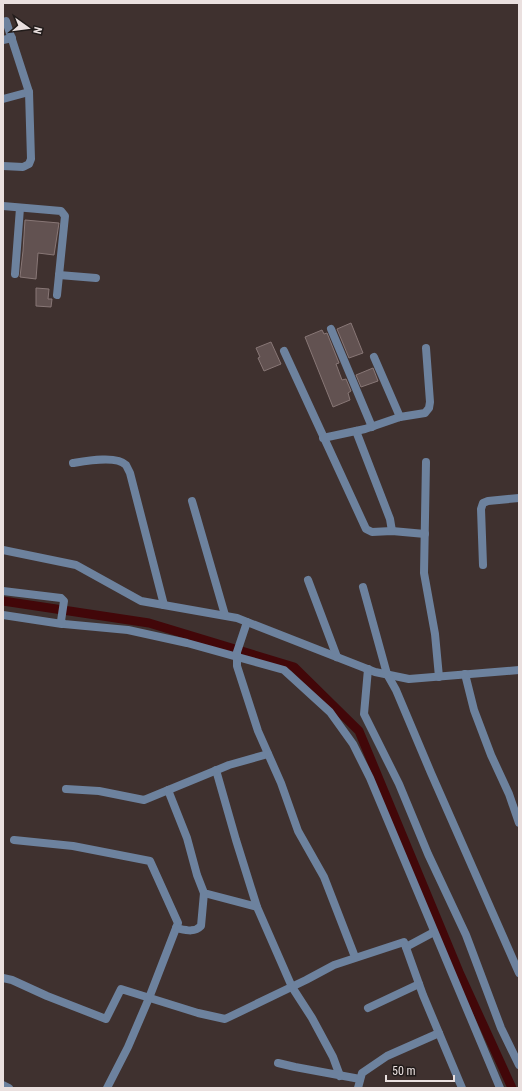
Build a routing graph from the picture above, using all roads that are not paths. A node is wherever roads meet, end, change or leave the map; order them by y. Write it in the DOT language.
graph roads {
  1 [pos="6,21"];
  2 [pos="12,38"];
  3 [pos="3,40"];
  4 [pos="29,92"];
  5 [pos="3,99"];
  6 [pos="3,166"];
  7 [pos="3,206"];
  8 [pos="20,208"];
  9 [pos="15,274"];
  10 [pos="59,275"];
  11 [pos="96,278"];
  12 [pos="57,295"];
  13 [pos="331,329"];
  14 [pos="426,348"];
  15 [pos="284,351"];
  16 [pos="374,356"];
  17 [pos="400,417"];
  18 [pos="372,427"];
  19 [pos="356,431"];
  20 [pos="324,438"];
  21 [pos="426,462"];
  22 [pos="73,463"];
  23 [pos="519,498"];
  24 [pos="192,501"];
  25 [pos="392,531"];
  26 [pos="425,534"];
  27 [pos="3,550"];
  28 [pos="483,565"];
  29 [pos="308,580"];
  30 [pos="363,587"];
  31 [pos="3,592"];
  32 [pos="164,605"];
  33 [pos="3,615"];
  34 [pos="225,616"];
  35 [pos="62,619"];
  36 [pos="247,622"];
  37 [pos="238,651"];
  38 [pos="337,657"];
  39 [pos="368,669"];
  40 [pos="519,670"];
  41 [pos="387,674"];
  42 [pos="465,674"];
  43 [pos="439,677"];
  44 [pos="268,754"];
  45 [pos="216,770"];
  46 [pos="66,789"];
  47 [pos="168,790"];
  48 [pos="519,823"];
  49 [pos="14,840"];
  50 [pos="204,893"];
  51 [pos="257,907"];
  52 [pos="176,928"];
  53 [pos="434,932"];
  54 [pos="406,946"];
  55 [pos="355,957"];
  56 [pos="519,973"];
  57 [pos="3,978"];
  58 [pos="419,984"];
  59 [pos="292,987"];
  60 [pos="150,998"];
  61 [pos="368,1008"];
  62 [pos="439,1033"];
  63 [pos="278,1063"];
  64 [pos="519,1065"];
  65 [pos="340,1076"];
  66 [pos="360,1079"];
  67 [pos="3,1085"];
  68 [pos="9,1088"];
  69 [pos="107,1088"];
  70 [pos="358,1088"];
  71 [pos="462,1088"];
  72 [pos="500,1088"];
  1 -- 2 [label="street"];
  2 -- 3 [label="street"];
  2 -- 4 [label="street"];
  4 -- 5 [label="street"];
  4 -- 6 [label="street"];
  7 -- 8 [label="street"];
  8 -- 9 [label="street"];
  8 -- 10 [label="street"];
  10 -- 11 [label="street"];
  10 -- 12 [label="street"];
  13 -- 18 [label="street"];
  14 -- 17 [label="street"];
  15 -- 20 [label="street"];
  16 -- 17 [label="street"];
  17 -- 18 [label="street"];
  18 -- 19 [label="street"];
  19 -- 20 [label="street"];
  19 -- 25 [label="street"];
  20 -- 25 [label="street"];
  21 -- 26 [label="street"];
  22 -- 32 [label="street"];
  23 -- 28 [label="street"];
  24 -- 34 [label="street"];
  25 -- 26 [label="street"];
  26 -- 43 [label="street"];
  27 -- 32 [label="street"];
  29 -- 38 [label="street"];
  30 -- 41 [label="street"];
  31 -- 35 [label="street"];
  32 -- 34 [label="street"];
  33 -- 35 [label="street"];
  34 -- 36 [label="street"];
  35 -- 37 [label="street"];
  36 -- 37 [label="street"];
  36 -- 38 [label="street"];
  37 -- 44 [label="street"];
  37 -- 53 [label="street"];
  38 -- 39 [label="street"];
  39 -- 41 [label="street"];
  39 -- 64 [label="street"];
  40 -- 42 [label="street"];
  41 -- 43 [label="street"];
  41 -- 56 [label="street"];
  42 -- 43 [label="street"];
  42 -- 48 [label="street"];
  44 -- 45 [label="street"];
  44 -- 55 [label="street"];
  45 -- 47 [label="street"];
  45 -- 51 [label="street"];
  46 -- 47 [label="street"];
  47 -- 50 [label="street"];
  49 -- 52 [label="street"];
  50 -- 51 [label="street"];
  50 -- 52 [label="street"];
  51 -- 59 [label="street"];
  52 -- 60 [label="street"];
  53 -- 54 [label="street"];
  53 -- 72 [label="street"];
  54 -- 55 [label="street"];
  54 -- 58 [label="street"];
  55 -- 59 [label="street"];
  57 -- 60 [label="street"];
  58 -- 61 [label="street"];
  58 -- 62 [label="street"];
  59 -- 60 [label="street"];
  59 -- 65 [label="street"];
  60 -- 69 [label="street"];
  62 -- 66 [label="street"];
  62 -- 71 [label="street"];
  63 -- 65 [label="street"];
  65 -- 66 [label="street"];
  66 -- 70 [label="street"];
  67 -- 68 [label="street"];
}
